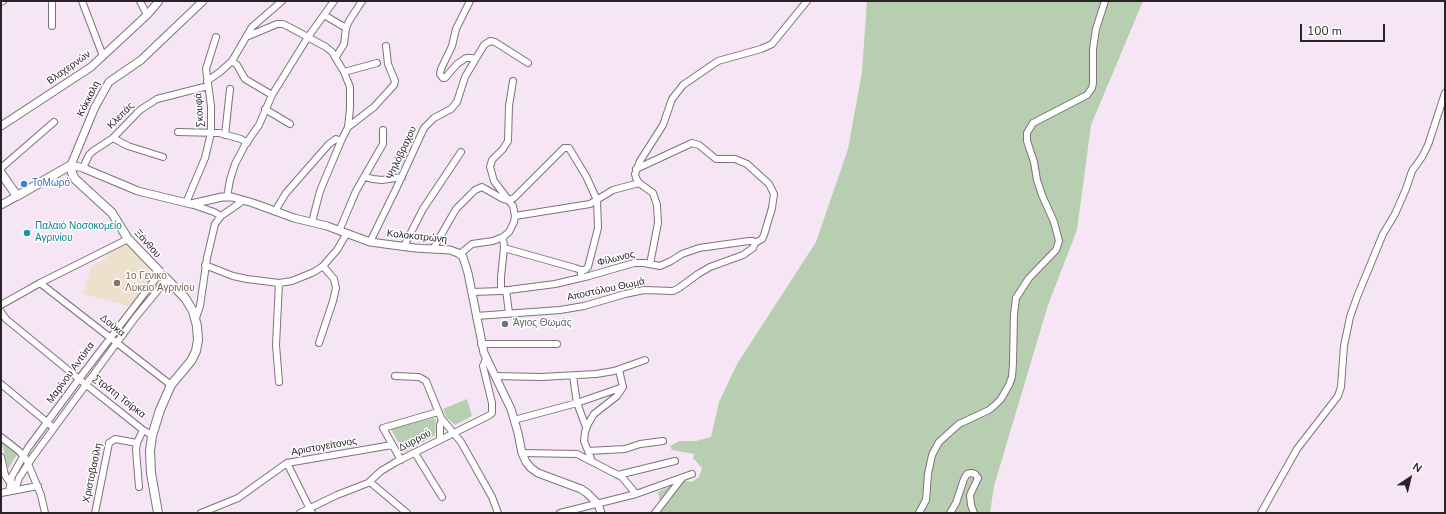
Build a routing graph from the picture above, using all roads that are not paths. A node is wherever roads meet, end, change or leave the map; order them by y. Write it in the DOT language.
graph roads {
  1 [pos="52,1"];
  2 [pos="82,1"];
  3 [pos="140,1"];
  4 [pos="159,1"];
  5 [pos="203,1"];
  6 [pos="282,1"];
  7 [pos="334,1"];
  8 [pos="362,1"];
  9 [pos="470,1"];
  10 [pos="807,1"];
  11 [pos="1105,1"];
  12 [pos="147,15"];
  13 [pos="324,15"];
  14 [pos="52,26"];
  15 [pos="346,28"];
  16 [pos="216,37"];
  17 [pos="246,37"];
  18 [pos="308,37"];
  19 [pos="386,46"];
  20 [pos="103,56"];
  21 [pos="336,57"];
  22 [pos="232,61"];
  23 [pos="474,61"];
  24 [pos="377,63"];
  25 [pos="528,63"];
  26 [pos="344,72"];
  27 [pos="513,82"];
  28 [pos="208,84"];
  29 [pos="230,89"];
  30 [pos="1445,93"];
  31 [pos="272,95"];
  32 [pos="265,109"];
  33 [pos="54,122"];
  34 [pos="290,124"];
  35 [pos="1,126"];
  36 [pos="348,127"];
  37 [pos="383,130"];
  38 [pos="178,132"];
  39 [pos="211,133"];
  40 [pos="225,134"];
  41 [pos="113,138"];
  42 [pos="341,140"];
  43 [pos="247,143"];
  44 [pos="461,152"];
  45 [pos="163,157"];
  46 [pos="71,165"];
  47 [pos="1,168"];
  48 [pos="83,168"];
  49 [pos="636,169"];
  50 [pos="1,173"];
  51 [pos="365,177"];
  52 [pos="402,177"];
  53 [pos="639,183"];
  54 [pos="17,196"];
  55 [pos="227,197"];
  56 [pos="244,200"];
  57 [pos="508,200"];
  58 [pos="597,200"];
  59 [pos="189,203"];
  60 [pos="1,205"];
  61 [pos="275,211"];
  62 [pos="221,216"];
  63 [pos="515,216"];
  64 [pos="312,222"];
  65 [pos="339,230"];
  66 [pos="348,233"];
  67 [pos="503,237"];
  68 [pos="128,238"];
  69 [pos="370,242"];
  70 [pos="404,246"];
  71 [pos="754,246"];
  72 [pos="504,248"];
  73 [pos="433,249"];
  74 [pos="460,254"];
  75 [pos="650,264"];
  76 [pos="205,265"];
  77 [pos="323,266"];
  78 [pos="581,270"];
  79 [pos="160,273"];
  80 [pos="580,278"];
  81 [pos="167,279"];
  82 [pos="40,283"];
  83 [pos="279,283"];
  84 [pos="503,290"];
  85 [pos="472,292"];
  86 [pos="1,305"];
  87 [pos="133,308"];
  88 [pos="1,312"];
  89 [pos="139,313"];
  90 [pos="509,313"];
  91 [pos="476,316"];
  92 [pos="196,318"];
  93 [pos="110,337"];
  94 [pos="116,343"];
  95 [pos="319,343"];
  96 [pos="482,344"];
  97 [pos="557,344"];
  98 [pos="486,360"];
  99 [pos="644,360"];
  100 [pos="619,370"];
  101 [pos="395,376"];
  102 [pos="495,376"];
  103 [pos="573,376"];
  104 [pos="79,379"];
  105 [pos="279,382"];
  106 [pos="1,384"];
  107 [pos="87,385"];
  108 [pos="171,385"];
  109 [pos="623,387"];
  110 [pos="577,403"];
  111 [pos="438,412"];
  112 [pos="442,420"];
  113 [pos="514,420"];
  114 [pos="48,422"];
  115 [pos="586,427"];
  116 [pos="54,428"];
  117 [pos="143,430"];
  118 [pos="453,433"];
  119 [pos="152,435"];
  120 [pos="1,437"];
  121 [pos="440,439"];
  122 [pos="663,441"];
  123 [pos="137,443"];
  124 [pos="392,445"];
  125 [pos="588,451"];
  126 [pos="415,453"];
  127 [pos="522,453"];
  128 [pos="24,456"];
  129 [pos="1,457"];
  130 [pos="401,460"];
  131 [pos="592,461"];
  132 [pos="675,461"];
  133 [pos="28,463"];
  134 [pos="287,463"];
  135 [pos="692,474"];
  136 [pos="618,475"];
  137 [pos="682,478"];
  138 [pos="10,482"];
  139 [pos="370,482"];
  140 [pos="38,486"];
  141 [pos="139,487"];
  142 [pos="14,488"];
  143 [pos="1,493"];
  144 [pos="636,494"];
  145 [pos="442,497"];
  146 [pos="598,504"];
  147 [pos="311,510"];
  148 [pos="45,513"];
  149 [pos="95,513"];
  150 [pos="158,513"];
  151 [pos="201,513"];
  152 [pos="300,513"];
  153 [pos="406,513"];
  154 [pos="498,513"];
  155 [pos="560,513"];
  156 [pos="601,513"];
  157 [pos="655,513"];
  158 [pos="919,513"];
  159 [pos="950,513"];
  160 [pos="974,513"];
  161 [pos="1261,513"];
  1 -- 14 [label="street"];
  2 -- 20 [label="street"];
  3 -- 12 [label="street"];
  4 -- 12 [label="street, Βλαχερνών"];
  5 -- 46 [label="street, Κόκκαλη"];
  6 -- 17 [label="street"];
  7 -- 13 [label="street"];
  8 -- 15 [label="street"];
  9 -- 23 [label="street"];
  10 -- 49 [label="street"];
  11 -- 158 [label="street"];
  12 -- 20 [label="street, Βλαχερνών"];
  13 -- 15 [label="street"];
  13 -- 18 [label="street"];
  15 -- 21 [label="street"];
  16 -- 28 [label="street, Σκουφά"];
  17 -- 18 [label="street"];
  17 -- 22 [label="street"];
  18 -- 21 [label="street"];
  18 -- 31 [label="street"];
  19 -- 36 [label="street"];
  20 -- 35 [label="street, Βλαχερνών"];
  21 -- 26 [label="street"];
  22 -- 28 [label="street"];
  22 -- 31 [label="street"];
  23 -- 25 [label="street, Ψηλόβραχου"];
  23 -- 52 [label="street, Ψηλόβραχου"];
  24 -- 26 [label="street"];
  26 -- 36 [label="street"];
  27 -- 57 [label="street"];
  28 -- 39 [label="street, Σκουφά"];
  28 -- 41 [label="street, Κλεπάς"];
  29 -- 40 [label="street"];
  30 -- 161 [label="street"];
  31 -- 32 [label="street"];
  32 -- 34 [label="street"];
  32 -- 43 [label="street"];
  33 -- 47 [label="street"];
  36 -- 42 [label="street"];
  37 -- 51 [label="street"];
  38 -- 39 [label="street"];
  39 -- 40 [label="street"];
  39 -- 59 [label="street, Σκουφά"];
  40 -- 43 [label="street"];
  41 -- 45 [label="street"];
  41 -- 48 [label="street, Κλεπάς"];
  42 -- 61 [label="street"];
  42 -- 64 [label="street"];
  43 -- 55 [label="street"];
  44 -- 70 [label="street"];
  46 -- 48 [label="street, Κολοκοτρώνη"];
  46 -- 54 [label="main road"];
  46 -- 68 [label="main road, Ξάνθου"];
  48 -- 59 [label="street, Κολοκοτρώνη"];
  49 -- 53 [label="street"];
  49 -- 71 [label="street"];
  50 -- 54 [label="main road"];
  51 -- 52 [label="street"];
  51 -- 65 [label="street"];
  52 -- 69 [label="street, Ψηλόβραχου"];
  53 -- 58 [label="street"];
  53 -- 75 [label="street"];
  54 -- 60 [label="street"];
  55 -- 56 [label="street, Κολοκοτρώνη"];
  55 -- 59 [label="street, Κολοκοτρώνη"];
  56 -- 61 [label="street, Κολοκοτρώνη"];
  56 -- 62 [label="street"];
  57 -- 58 [label="street"];
  57 -- 63 [label="street"];
  57 -- 73 [label="street"];
  58 -- 63 [label="street"];
  58 -- 78 [label="street"];
  59 -- 62 [label="street"];
  61 -- 64 [label="street, Κολοκοτρώνη"];
  62 -- 76 [label="street"];
  63 -- 67 [label="street"];
  64 -- 65 [label="street, Κολοκοτρώνη"];
  65 -- 66 [label="street, Κολοκοτρώνη"];
  66 -- 69 [label="street, Κολοκοτρώνη"];
  66 -- 77 [label="street"];
  67 -- 72 [label="street"];
  67 -- 74 [label="street"];
  68 -- 79 [label="main road, Ξάνθου"];
  68 -- 82 [label="street"];
  69 -- 70 [label="street, Κολοκοτρώνη"];
  70 -- 73 [label="street, Κολοκοτρώνη"];
  71 -- 75 [label="street, Φίλωνος"];
  71 -- 90 [label="street, Αποστόλου Θωμά"];
  72 -- 78 [label="street"];
  72 -- 84 [label="street"];
  73 -- 74 [label="street, Κολοκοτρώνη"];
  74 -- 85 [label="street"];
  75 -- 80 [label="street, Φίλωνος"];
  76 -- 83 [label="street"];
  76 -- 92 [label="street"];
  77 -- 83 [label="street"];
  77 -- 95 [label="street"];
  78 -- 80 [label="street"];
  79 -- 81 [label="main road, Ξάνθου"];
  79 -- 87 [label="street, Μαρίνου Αντύπα"];
  80 -- 84 [label="street, Φίλωνος"];
  81 -- 89 [label="street, Μαρίνου Αντύπα"];
  81 -- 92 [label="main road, Ξάνθου"];
  82 -- 86 [label="street"];
  82 -- 93 [label="street, Δούκα"];
  83 -- 105 [label="street"];
  84 -- 85 [label="street, Φίλωνος"];
  84 -- 90 [label="street"];
  85 -- 91 [label="street"];
  87 -- 89 [label="street"];
  87 -- 93 [label="street, Μαρίνου Αντύπα"];
  88 -- 104 [label="street, Στράτη Τσίρκα"];
  89 -- 94 [label="street, Μαρίνου Αντύπα"];
  90 -- 91 [label="street, Αποστόλου Θωμά"];
  91 -- 96 [label="street"];
  92 -- 108 [label="main road"];
  93 -- 94 [label="street, Δούκα"];
  93 -- 104 [label="street, Μαρίνου Αντύπα"];
  94 -- 107 [label="street, Μαρίνου Αντύπα"];
  94 -- 108 [label="street, Δούκα"];
  96 -- 97 [label="street"];
  96 -- 98 [label="street"];
  98 -- 102 [label="street"];
  98 -- 118 [label="street, Δυρρού"];
  99 -- 100 [label="street"];
  100 -- 103 [label="street"];
  100 -- 109 [label="street"];
  101 -- 111 [label="street"];
  102 -- 103 [label="street"];
  102 -- 113 [label="street"];
  103 -- 110 [label="street"];
  104 -- 107 [label="street, Στράτη Τσίρκα"];
  104 -- 114 [label="street, Μαρίνου Αντύπα"];
  106 -- 114 [label="street"];
  107 -- 116 [label="street, Μαρίνου Αντύπα"];
  107 -- 117 [label="street, Στράτη Τσίρκα"];
  108 -- 119 [label="main road"];
  109 -- 110 [label="street"];
  109 -- 115 [label="street"];
  110 -- 113 [label="street"];
  110 -- 115 [label="street"];
  111 -- 112 [label="street"];
  111 -- 124 [label="street"];
  112 -- 118 [label="street"];
  112 -- 121 [label="street"];
  113 -- 127 [label="street"];
  114 -- 116 [label="street"];
  114 -- 128 [label="street, Μαρίνου Αντύπα"];
  115 -- 125 [label="street"];
  116 -- 133 [label="street, Μαρίνου Αντύπα"];
  117 -- 119 [label="street, Στράτη Τσίρκα"];
  117 -- 123 [label="street"];
  118 -- 121 [label="street, Δυρρού"];
  118 -- 154 [label="street"];
  119 -- 150 [label="main road"];
  120 -- 128 [label="street"];
  121 -- 126 [label="street, Δυρρού"];
  122 -- 125 [label="street"];
  123 -- 141 [label="street"];
  123 -- 149 [label="street, Χριστοβασίλη"];
  124 -- 130 [label="street"];
  124 -- 134 [label="street, Αριστογείτονος"];
  125 -- 131 [label="street"];
  126 -- 130 [label="street, Δυρρού"];
  126 -- 145 [label="street"];
  127 -- 131 [label="street"];
  127 -- 146 [label="street"];
  128 -- 133 [label="street"];
  128 -- 138 [label="street, Μαρίνου Αντύπα"];
  129 -- 138 [label="street"];
  130 -- 139 [label="street, Δυρρού"];
  131 -- 136 [label="street"];
  132 -- 136 [label="street"];
  133 -- 140 [label="street"];
  133 -- 142 [label="street, Μαρίνου Αντύπα"];
  134 -- 147 [label="street"];
  134 -- 151 [label="street, Αριστογείτονος"];
  135 -- 137 [label="street"];
  136 -- 144 [label="street"];
  137 -- 144 [label="street"];
  137 -- 157 [label="street"];
  138 -- 142 [label="street"];
  139 -- 147 [label="street, Δυρρού"];
  139 -- 153 [label="street"];
  140 -- 142 [label="street"];
  140 -- 148 [label="street"];
  142 -- 143 [label="street"];
  144 -- 146 [label="street"];
  146 -- 155 [label="street"];
  146 -- 156 [label="street"];
  147 -- 152 [label="street, Δυρρού"];
  159 -- 160 [label="street"];
}
